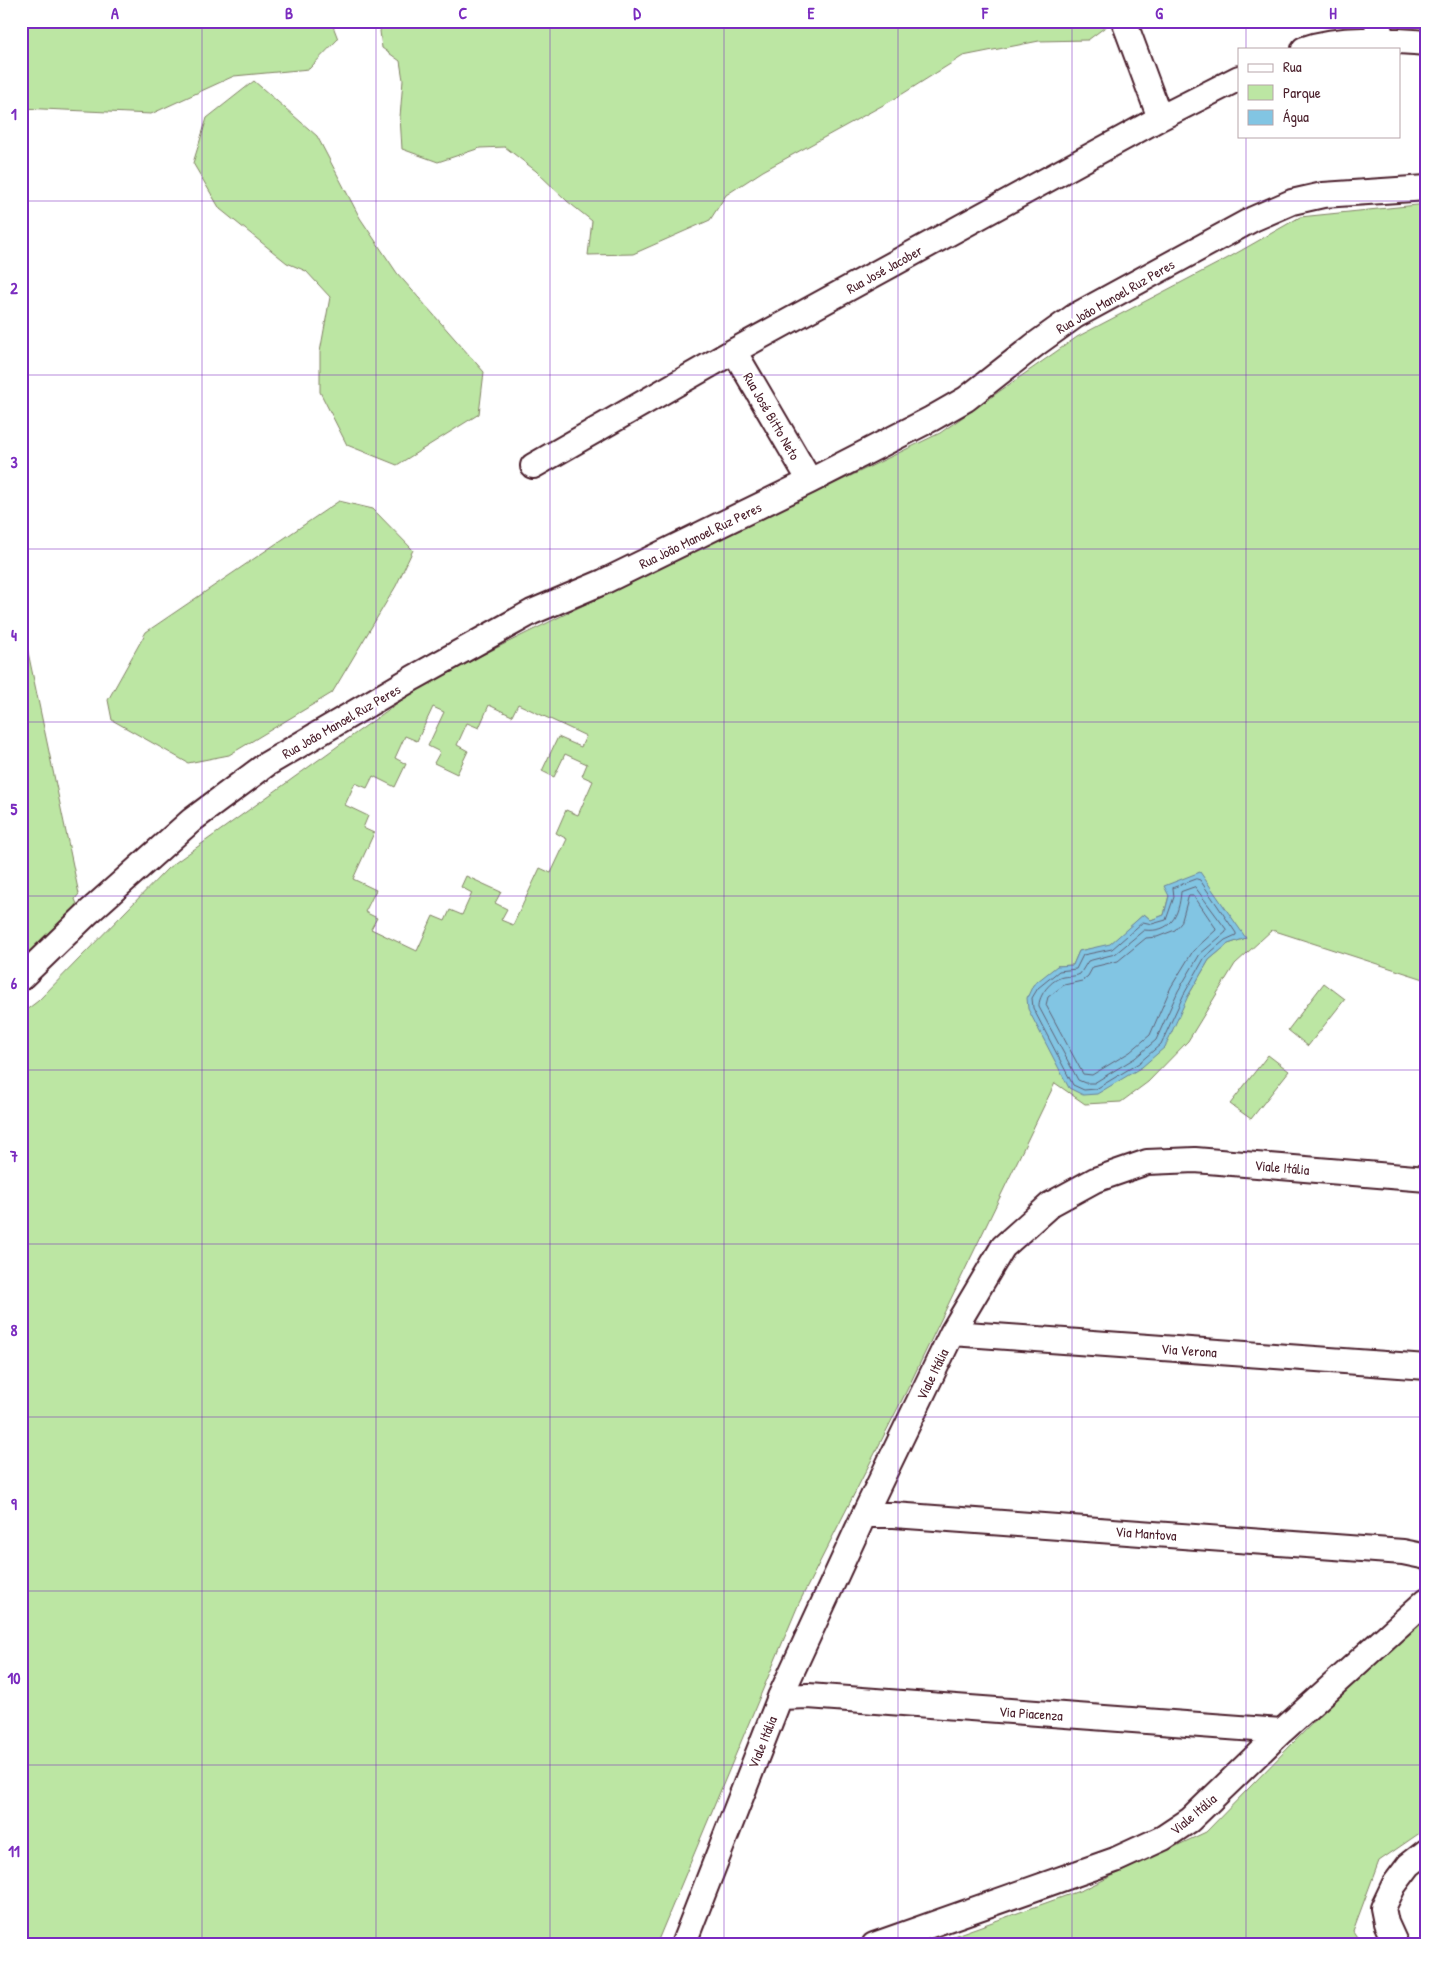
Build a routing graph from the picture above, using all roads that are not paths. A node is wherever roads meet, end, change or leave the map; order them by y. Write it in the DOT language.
graph roads {
  1 [pos="1124,21"];
  2 [pos="1380,31"];
  3 [pos="1427,42"];
  4 [pos="1309,48"];
  5 [pos="1238,79"];
  6 [pos="1160,118"];
  7 [pos="1427,188"];
  8 [pos="734,351"];
  9 [pos="533,466"];
  10 [pos="810,481"];
  11 [pos="21,978"];
  12 [pos="1427,1179"];
  13 [pos="952,1333"];
  14 [pos="1427,1367"];
  15 [pos="864,1515"];
  16 [pos="1427,1557"];
  17 [pos="1427,1600"];
  18 [pos="780,1697"];
  19 [pos="1282,1731"];
  20 [pos="1427,1850"];
  21 [pos="692,1919"];
  22 [pos="683,1945"];
  23 [pos="698,1945"];
  24 [pos="874,1945"];
  25 [pos="1396,1945"];
  1 -- 6 [label="street"];
  2 -- 3 [label="street"];
  2 -- 4 [label="street"];
  5 -- 6 [label="street, Rua José Jacober"];
  6 -- 8 [label="street, Rua José Jacober"];
  7 -- 10 [label="street, Rua João Manoel Ruz Peres"];
  8 -- 9 [label="street, Rua José Jacober"];
  8 -- 10 [label="street, Rua José Bitto Neto"];
  10 -- 11 [label="street, Rua João Manoel Ruz Peres"];
  12 -- 13 [label="street, Viale Itália"];
  13 -- 14 [label="street, Via Verona"];
  13 -- 15 [label="street, Viale Itália"];
  15 -- 16 [label="street, Via Mantova"];
  15 -- 18 [label="street, Viale Itália"];
  17 -- 19 [label="street, Viale Itália"];
  18 -- 19 [label="street, Via Piacenza"];
  18 -- 21 [label="street, Viale Itália"];
  19 -- 24 [label="street, Viale Itália"];
  20 -- 25 [label="street"];
  21 -- 22 [label="street, Viale Itália"];
  21 -- 23 [label="street"];
}
